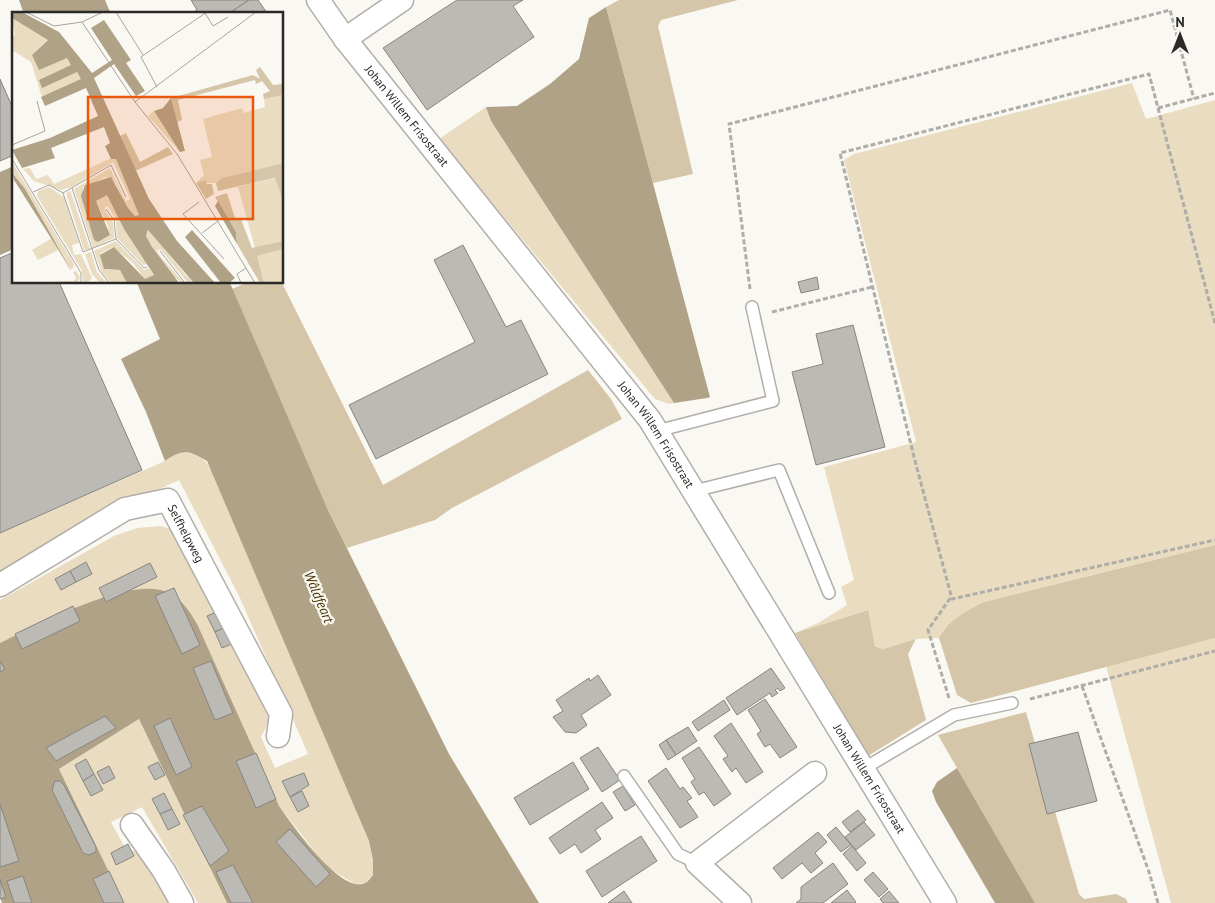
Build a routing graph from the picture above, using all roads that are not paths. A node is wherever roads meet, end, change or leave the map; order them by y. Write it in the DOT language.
graph roads {
  1 [pos="318,0"];
  2 [pos="402,0"];
  3 [pos="345,39"];
  4 [pos="753,311"];
  5 [pos="657,431"];
  6 [pos="694,491"];
  7 [pos="0,585"];
  8 [pos="828,593"];
  9 [pos="1012,703"];
  10 [pos="278,736"];
  11 [pos="863,769"];
  12 [pos="815,773"];
  13 [pos="624,776"];
  14 [pos="132,825"];
  15 [pos="697,862"];
  16 [pos="182,903"];
  17 [pos="740,903"];
  18 [pos="945,903"];
  1 -- 3 [label="street, Johan Willem Frisostraat"];
  2 -- 3 [label="street"];
  3 -- 5 [label="street, Johan Willem Frisostraat"];
  4 -- 5 [label="lane"];
  5 -- 6 [label="street, Johan Willem Frisostraat"];
  6 -- 8 [label="lane"];
  6 -- 11 [label="street, Johan Willem Frisostraat"];
  7 -- 10 [label="street, Selfhelpweg"];
  9 -- 11 [label="lane"];
  11 -- 18 [label="street, Johan Willem Frisostraat"];
  12 -- 15 [label="street"];
  13 -- 15 [label="lane"];
  14 -- 16 [label="street"];
  15 -- 17 [label="street"];
}
